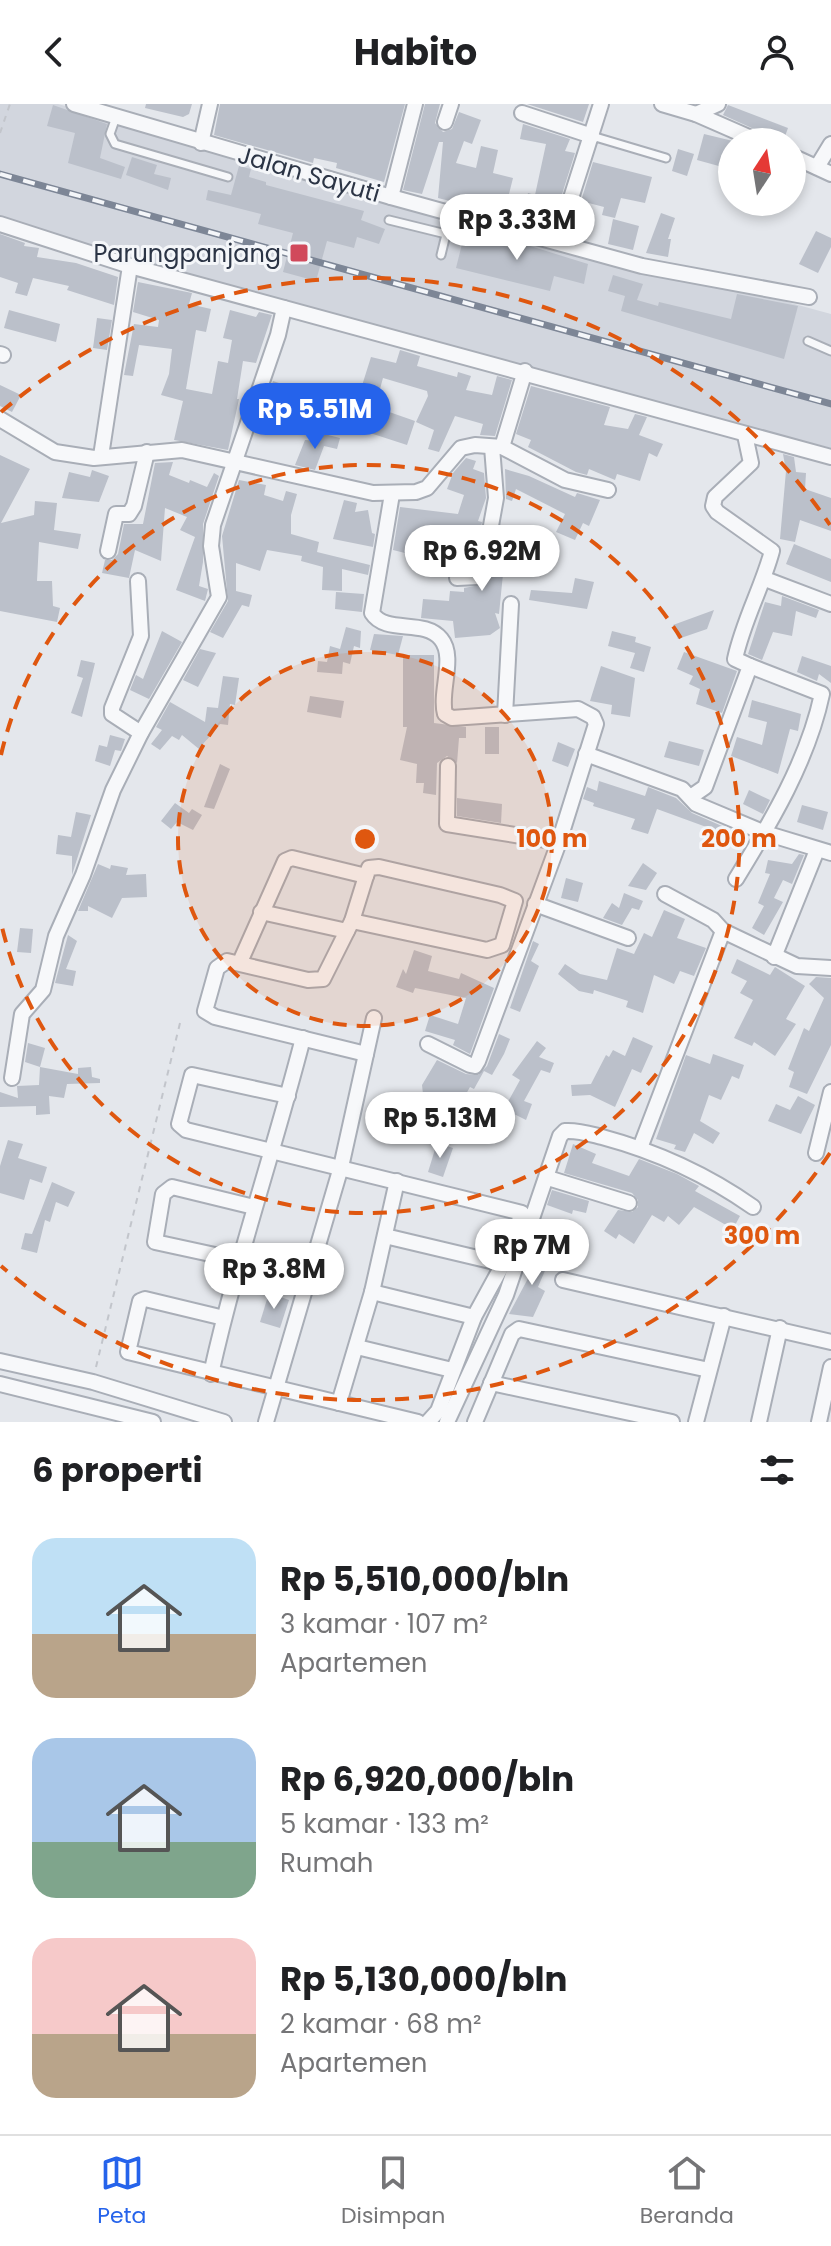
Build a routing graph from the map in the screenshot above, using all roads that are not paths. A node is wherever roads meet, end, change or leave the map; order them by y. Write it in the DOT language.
graph roads {
  1 [pos="74,104"];
  2 [pos="210,104"];
  3 [pos="415,104"];
  4 [pos="451,104"];
  5 [pos="601,104"];
  6 [pos="662,104"];
  7 [pos="718,104"];
  8 [pos="522,113"];
  9 [pos="696,114"];
  10 [pos="116,117"];
  11 [pos="445,122"];
  12 [pos="728,128"];
  13 [pos="592,136"];
  14 [pos="201,143"];
  15 [pos="831,144"];
  16 [pos="666,158"];
  17 [pos="824,171"];
  18 [pos="228,177"];
  19 [pos="391,197"];
  20 [pos="451,214"];
  21 [pos="389,220"];
  22 [pos="0,224"];
  23 [pos="446,234"];
  24 [pos="557,242"];
  25 [pos="441,255"];
  26 [pos="130,266"];
  27 [pos="809,297"];
  28 [pos="284,308"];
  29 [pos="808,341"];
  30 [pos="831,351"];
  31 [pos="525,371"];
  32 [pos="0,419"];
  33 [pos="745,435"];
  34 [pos="497,447"];
  35 [pos="147,452"];
  36 [pos="101,456"];
  37 [pos="831,457"];
  38 [pos="236,464"];
  39 [pos="608,490"];
  40 [pos="392,494"];
  41 [pos="108,551"];
  42 [pos="457,578"];
  43 [pos="765,579"];
  44 [pos="138,581"];
  45 [pos="511,604"];
  46 [pos="831,604"];
  47 [pos="750,666"];
  48 [pos="505,715"];
  49 [pos="141,733"];
  50 [pos="586,754"];
  51 [pos="448,766"];
  52 [pos="692,796"];
  53 [pos="765,833"];
  54 [pos="559,842"];
  55 [pos="824,852"];
  56 [pos="366,876"];
  57 [pos="736,879"];
  58 [pos="665,894"];
  59 [pos="535,904"];
  60 [pos="261,912"];
  61 [pos="349,926"];
  62 [pos="723,931"];
  63 [pos="628,938"];
  64 [pos="774,957"];
  65 [pos="240,962"];
  66 [pos="831,968"];
  67 [pos="374,1018"];
  68 [pos="303,1038"];
  69 [pos="428,1044"];
  70 [pos="366,1054"];
  71 [pos="12,1078"];
  72 [pos="831,1092"];
  73 [pos="288,1096"];
  74 [pos="640,1148"];
  75 [pos="274,1151"];
  76 [pos="816,1153"];
  77 [pos="341,1167"];
  78 [pos="548,1178"];
  79 [pos="397,1181"];
  80 [pos="629,1203"];
  81 [pos="254,1207"];
  82 [pos="753,1207"];
  83 [pos="385,1236"];
  84 [pos="238,1260"];
  85 [pos="503,1264"];
  86 [pos="563,1280"];
  87 [pos="372,1292"];
  88 [pos="724,1316"];
  89 [pos="474,1317"];
  90 [pos="224,1318"];
  91 [pos="780,1328"];
  92 [pos="831,1342"];
  93 [pos="357,1347"];
  94 [pos="0,1361"];
  95 [pos="831,1367"];
  96 [pos="452,1370"];
  97 [pos="709,1370"];
  98 [pos="211,1374"];
  99 [pos="491,1383"];
  100 [pos="0,1384"];
  101 [pos="274,1390"];
  102 [pos="827,1399"];
  103 [pos="339,1403"];
  104 [pos="153,1422"];
  105 [pos="224,1422"];
  106 [pos="266,1422"];
  107 [pos="418,1422"];
  108 [pos="428,1422"];
  109 [pos="447,1422"];
  110 [pos="475,1422"];
  111 [pos="672,1422"];
  112 [pos="696,1422"];
  113 [pos="759,1422"];
  114 [pos="819,1422"];
  1 -- 10 [label="street, Jalan Sayuti"];
  2 -- 14 [label="street"];
  3 -- 19 [label="street"];
  4 -- 11 [label="street"];
  5 -- 13 [label="street"];
  6 -- 9 [label="street"];
  7 -- 9 [label="street"];
  8 -- 13 [label="street"];
  9 -- 12 [label="street"];
  10 -- 14 [label="street, Jalan Sayuti"];
  10 -- 18 [label="lane"];
  13 -- 16 [label="lane"];
  13 -- 24 [label="street"];
  14 -- 19 [label="street, Jalan Sayuti"];
  15 -- 17 [label="street"];
  19 -- 20 [label="street, Jalan Sayuti"];
  20 -- 23 [label="lane"];
  20 -- 24 [label="street, Jalan Sayuti"];
  21 -- 23 [label="lane"];
  22 -- 26 [label="street"];
  23 -- 25 [label="lane"];
  24 -- 27 [label="street, Jalan Sayuti"];
  26 -- 28 [label="street"];
  26 -- 36 [label="street"];
  28 -- 31 [label="street"];
  28 -- 38 [label="street"];
  29 -- 30 [label="lane"];
  31 -- 33 [label="street"];
  31 -- 34 [label="street"];
  32 -- 36 [label="street"];
  33 -- 37 [label="street"];
  33 -- 43 [label="street"];
  34 -- 39 [label="street"];
  34 -- 40 [label="street"];
  34 -- 42 [label="street"];
  35 -- 36 [label="street"];
  35 -- 38 [label="street"];
  35 -- 41 [label="street"];
  38 -- 40 [label="street"];
  38 -- 49 [label="street"];
  40 -- 48 [label="street"];
  43 -- 46 [label="street"];
  43 -- 47 [label="street"];
  44 -- 49 [label="street"];
  45 -- 48 [label="street"];
  47 -- 52 [label="street"];
  47 -- 53 [label="street"];
  48 -- 50 [label="street"];
  49 -- 71 [label="street"];
  50 -- 52 [label="street"];
  50 -- 54 [label="street"];
  51 -- 54 [label="street"];
  52 -- 53 [label="street"];
  53 -- 55 [label="street"];
  53 -- 57 [label="street"];
  54 -- 59 [label="street"];
  55 -- 64 [label="street"];
  56 -- 60 [label="street"];
  56 -- 61 [label="street"];
  56 -- 61 [label="street"];
  58 -- 62 [label="street"];
  59 -- 63 [label="street"];
  59 -- 69 [label="street"];
  60 -- 61 [label="street"];
  60 -- 65 [label="street"];
  61 -- 65 [label="street"];
  62 -- 64 [label="street"];
  62 -- 74 [label="street"];
  64 -- 66 [label="street"];
  65 -- 68 [label="street"];
  67 -- 70 [label="street"];
  68 -- 70 [label="street"];
  68 -- 73 [label="street"];
  70 -- 77 [label="street"];
  72 -- 76 [label="street"];
  73 -- 75 [label="street"];
  73 -- 75 [label="street"];
  74 -- 78 [label="street"];
  74 -- 82 [label="street"];
  75 -- 77 [label="street"];
  75 -- 81 [label="street"];
  77 -- 79 [label="street"];
  77 -- 101 [label="street"];
  78 -- 80 [label="street"];
  78 -- 109 [label="street"];
  79 -- 83 [label="street"];
  79 -- 85 [label="street"];
  81 -- 84 [label="street"];
  81 -- 84 [label="street"];
  83 -- 85 [label="street"];
  83 -- 87 [label="street"];
  84 -- 90 [label="street"];
  85 -- 89 [label="street"];
  86 -- 88 [label="street"];
  87 -- 89 [label="street"];
  87 -- 93 [label="street"];
  88 -- 91 [label="street"];
  88 -- 97 [label="street"];
  89 -- 96 [label="street"];
  90 -- 98 [label="street"];
  90 -- 98 [label="street"];
  91 -- 92 [label="street"];
  91 -- 113 [label="street"];
  93 -- 96 [label="street"];
  93 -- 103 [label="street"];
  94 -- 105 [label="street"];
  95 -- 102 [label="street"];
  96 -- 108 [label="street"];
  97 -- 99 [label="street"];
  97 -- 112 [label="street"];
  98 -- 101 [label="street"];
  99 -- 110 [label="street"];
  99 -- 111 [label="street"];
  100 -- 104 [label="street"];
  101 -- 103 [label="street"];
  101 -- 106 [label="street"];
  102 -- 114 [label="street"];
  103 -- 107 [label="street"];
}
